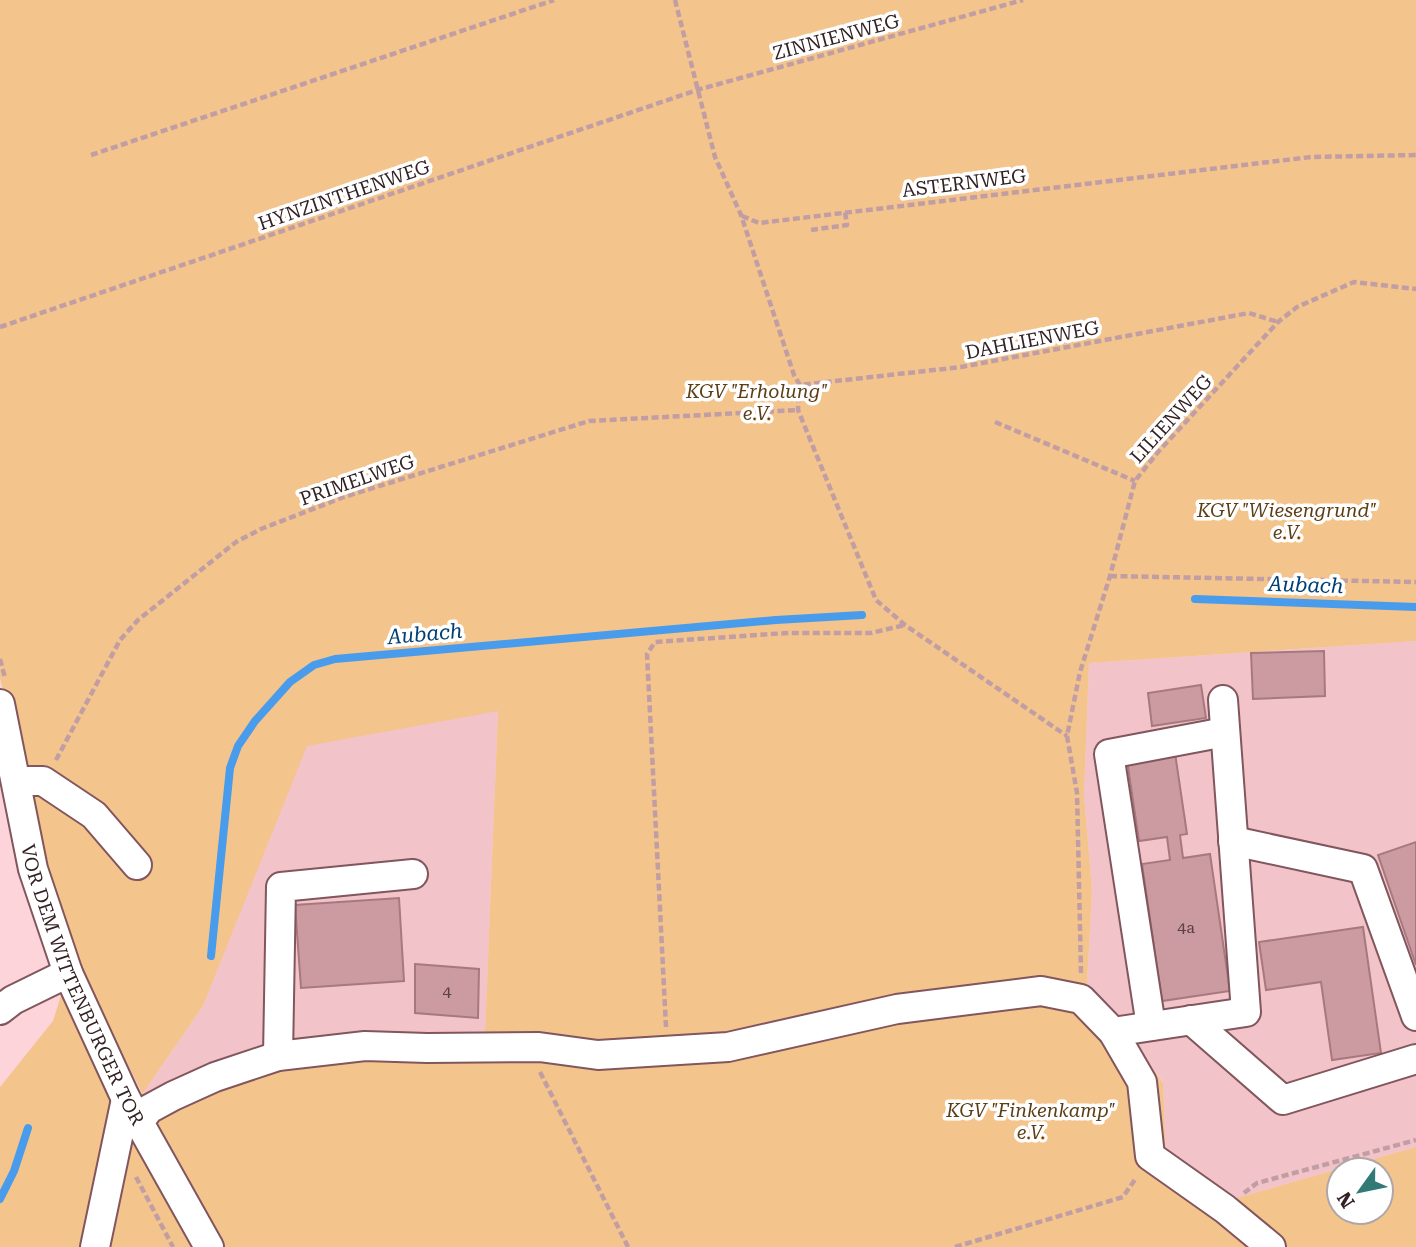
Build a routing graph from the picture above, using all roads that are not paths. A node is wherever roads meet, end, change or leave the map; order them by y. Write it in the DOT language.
graph roads {
  1 [pos="1223,700"];
  2 [pos="0,704"];
  3 [pos="1225,732"];
  4 [pos="30,781"];
  5 [pos="1233,841"];
  6 [pos="137,865"];
  7 [pos="413,874"];
  8 [pos="68,972"];
  9 [pos="0,1010"];
  10 [pos="1416,1016"];
  11 [pos="1191,1020"];
  12 [pos="1151,1026"];
  13 [pos="1113,1032"];
  14 [pos="278,1056"];
  15 [pos="1416,1059"];
  16 [pos="133,1111"];
  17 [pos="95,1247"];
  18 [pos="209,1247"];
  19 [pos="1271,1247"];
  1 -- 3 [label="street"];
  2 -- 4 [label="street, VOR DEM WITTENBURGER TOR"];
  3 -- 5 [label="street"];
  3 -- 12 [label="street"];
  4 -- 6 [label="street"];
  4 -- 8 [label="street, VOR DEM WITTENBURGER TOR"];
  5 -- 10 [label="street"];
  5 -- 11 [label="street"];
  7 -- 14 [label="street"];
  8 -- 9 [label="street"];
  8 -- 16 [label="street, VOR DEM WITTENBURGER TOR"];
  11 -- 12 [label="street"];
  11 -- 15 [label="street"];
  12 -- 13 [label="street"];
  13 -- 14 [label="street"];
  13 -- 19 [label="street"];
  14 -- 16 [label="street"];
  16 -- 17 [label="street"];
  16 -- 18 [label="street, VOR DEM WITTENBURGER TOR"];
}
